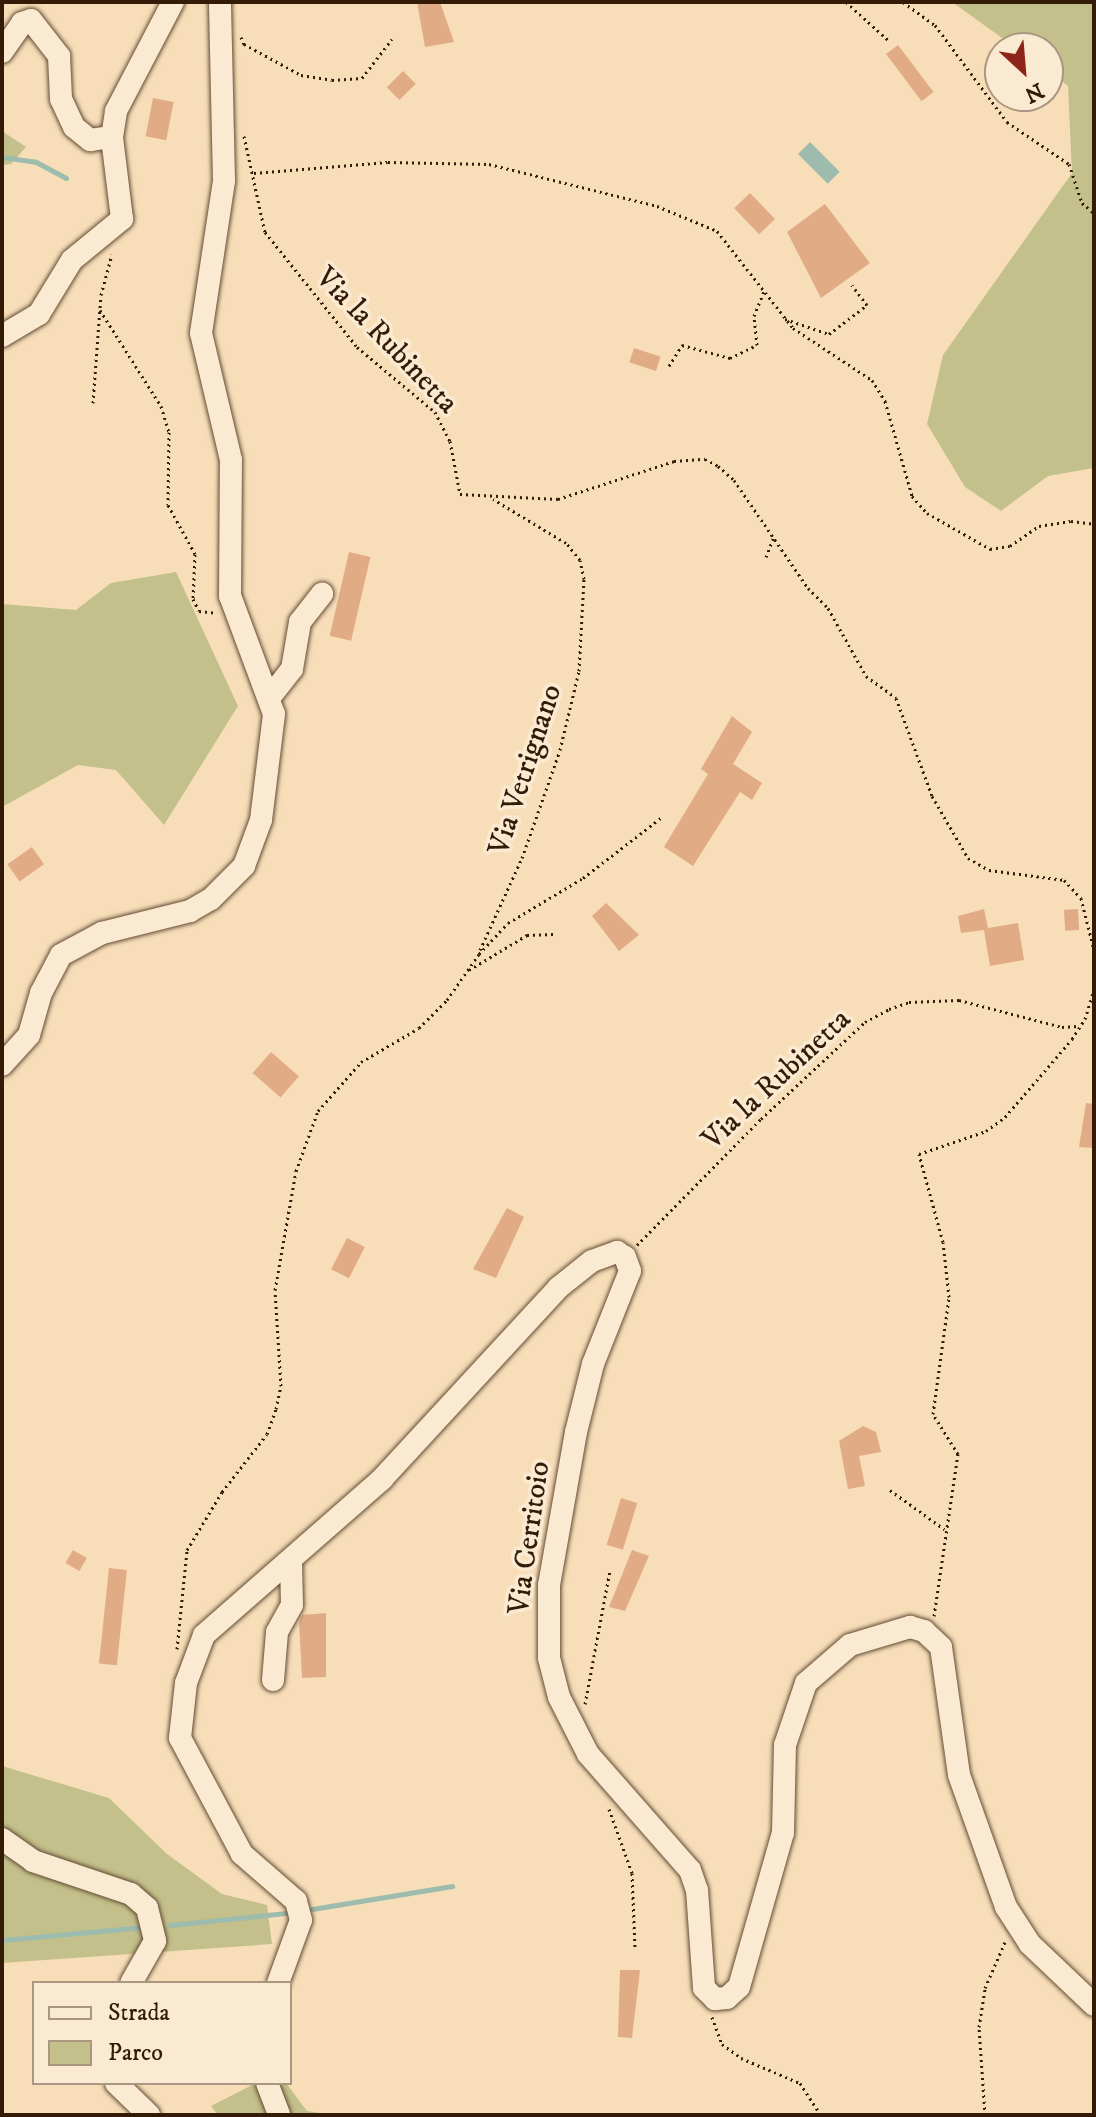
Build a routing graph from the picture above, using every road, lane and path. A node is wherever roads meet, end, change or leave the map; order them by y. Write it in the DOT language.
graph roads {
  1 [pos="173,2"];
  2 [pos="220,2"];
  3 [pos="846,2"];
  4 [pos="903,2"];
  5 [pos="237,30"];
  6 [pos="392,39"];
  7 [pos="888,40"];
  8 [pos="2,52"];
  9 [pos="112,137"];
  10 [pos="1094,213"];
  11 [pos="122,219"];
  12 [pos="852,285"];
  13 [pos="764,291"];
  14 [pos="100,310"];
  15 [pos="785,319"];
  16 [pos="2,336"];
  17 [pos="669,366"];
  18 [pos="93,403"];
  19 [pos="490,497"];
  20 [pos="1094,524"];
  21 [pos="774,536"];
  22 [pos="766,557"];
  23 [pos="322,594"];
  24 [pos="232,604"];
  25 [pos="270,697"];
  26 [pos="662,817"];
  27 [pos="554,934"];
  28 [pos="1094,950"];
  29 [pos="479,954"];
  30 [pos="466,972"];
  31 [pos="1094,990"];
  32 [pos="1081,1024"];
  33 [pos="2,1065"];
  34 [pos="625,1257"];
  35 [pos="890,1490"];
  36 [pos="944,1529"];
  37 [pos="291,1560"];
  38 [pos="610,1570"];
  39 [pos="937,1640"];
  40 [pos="176,1653"];
  41 [pos="273,1680"];
  42 [pos="579,1740"];
  43 [pos="602,1796"];
  44 [pos="2,1839"];
  45 [pos="1016,1926"];
  46 [pos="635,1948"];
  47 [pos="132,1981"];
  48 [pos="279,1981"];
  49 [pos="715,1999"];
  50 [pos="1094,2005"];
  51 [pos="118,2085"];
  52 [pos="268,2085"];
  53 [pos="149,2115"];
  54 [pos="279,2115"];
  55 [pos="821,2115"];
  56 [pos="985,2115"];
  1 -- 9 [label="street"];
  2 -- 24 [label="street"];
  3 -- 7 [label="path"];
  4 -- 10 [label="path"];
  5 -- 6 [label="path"];
  8 -- 9 [label="street"];
  9 -- 11 [label="street"];
  11 -- 14 [label="path"];
  11 -- 16 [label="street"];
  12 -- 15 [label="path"];
  13 -- 15 [label="path"];
  13 -- 17 [label="path"];
  13 -- 19 [label="path, Via la Rubinetta"];
  14 -- 18 [label="path"];
  14 -- 24 [label="path"];
  15 -- 20 [label="path"];
  19 -- 21 [label="path, Via la Rubinetta"];
  19 -- 29 [label="path, Via Vetrignano"];
  21 -- 22 [label="path"];
  21 -- 28 [label="path, Via la Rubinetta"];
  23 -- 25 [label="street"];
  24 -- 25 [label="street"];
  25 -- 33 [label="street"];
  26 -- 29 [label="path"];
  27 -- 30 [label="path"];
  29 -- 30 [label="path"];
  30 -- 40 [label="path"];
  31 -- 32 [label="path"];
  32 -- 34 [label="path, Via la Rubinetta"];
  32 -- 36 [label="path"];
  34 -- 37 [label="street"];
  34 -- 42 [label="street, Via Cerritoio"];
  35 -- 36 [label="path"];
  36 -- 39 [label="path"];
  37 -- 41 [label="street"];
  37 -- 48 [label="street"];
  38 -- 42 [label="path"];
  39 -- 45 [label="street"];
  39 -- 49 [label="street"];
  42 -- 49 [label="street, Via Cerritoio"];
  43 -- 46 [label="path"];
  44 -- 47 [label="street"];
  45 -- 50 [label="street"];
  45 -- 56 [label="path"];
  49 -- 55 [label="path"];
  51 -- 53 [label="street"];
  52 -- 54 [label="street"];
}
